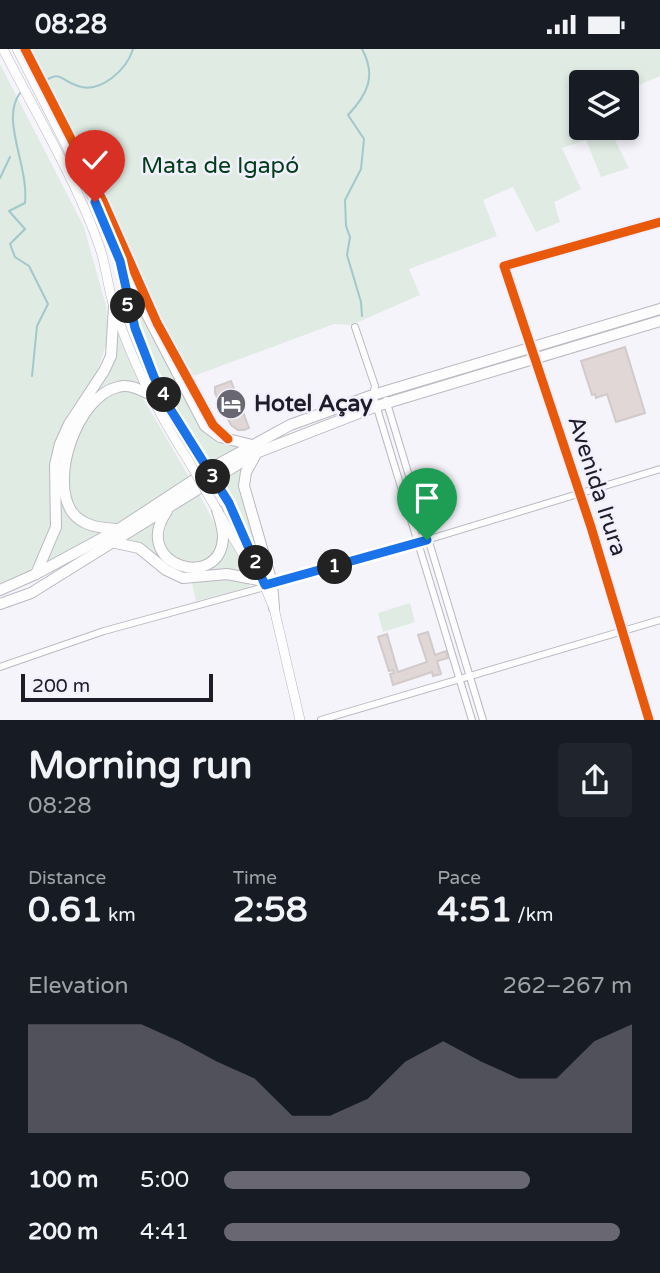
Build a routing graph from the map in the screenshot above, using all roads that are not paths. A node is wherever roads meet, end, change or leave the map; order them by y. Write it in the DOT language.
graph roads {
  1 [pos="3,49"];
  2 [pos="17,49"];
  3 [pos="660,222"];
  4 [pos="120,261"];
  5 [pos="114,305"];
  6 [pos="660,309"];
  7 [pos="660,321"];
  8 [pos="355,327"];
  9 [pos="533,354"];
  10 [pos="149,394"];
  11 [pos="379,397"];
  12 [pos="254,449"];
  13 [pos="660,469"];
  14 [pos="579,493"];
  15 [pos="169,508"];
  16 [pos="218,510"];
  17 [pos="118,529"];
  18 [pos="427,540"];
  19 [pos="111,541"];
  20 [pos="419,543"];
  21 [pos="36,574"];
  22 [pos="264,584"];
  23 [pos="0,590"];
  24 [pos="0,604"];
  25 [pos="274,608"];
  26 [pos="660,620"];
  27 [pos="623,631"];
  28 [pos="282,643"];
  29 [pos="0,667"];
  30 [pos="468,675"];
  31 [pos="458,678"];
  32 [pos="300,720"];
  33 [pos="321,720"];
  34 [pos="472,720"];
  35 [pos="483,720"];
  36 [pos="649,720"];
  1 -- 5 [label="main road"];
  2 -- 4 [label="main road"];
  3 -- 9 [label="street, Avenida Irura"];
  4 -- 12 [label="highway"];
  4 -- 22 [label="main road, bridge"];
  5 -- 10 [label="main road"];
  5 -- 21 [label="highway"];
  6 -- 9 [label="highway"];
  7 -- 9 [label="highway"];
  8 -- 11 [label="street"];
  9 -- 11 [label="highway"];
  9 -- 14 [label="street, Avenida Irura"];
  10 -- 16 [label="main road, bridge"];
  10 -- 17 [label="highway"];
  11 -- 12 [label="highway"];
  11 -- 18 [label="street"];
  11 -- 20 [label="street"];
  12 -- 15 [label="highway"];
  12 -- 17 [label="highway"];
  12 -- 22 [label="highway"];
  13 -- 14 [label="street"];
  14 -- 18 [label="street"];
  14 -- 27 [label="street, Avenida Irura"];
  15 -- 16 [label="highway"];
  15 -- 19 [label="highway"];
  16 -- 22 [label="main road"];
  17 -- 21 [label="highway"];
  18 -- 20 [label="street"];
  18 -- 30 [label="street"];
  19 -- 22 [label="highway"];
  19 -- 24 [label="highway"];
  20 -- 22 [label="street"];
  20 -- 31 [label="street"];
  21 -- 23 [label="highway"];
  22 -- 25 [label="highway"];
  22 -- 28 [label="main road"];
  22 -- 29 [label="street"];
  25 -- 28 [label="main road"];
  26 -- 27 [label="street"];
  27 -- 30 [label="street"];
  27 -- 36 [label="street, Avenida Irura"];
  28 -- 32 [label="main road"];
  30 -- 31 [label="street"];
  30 -- 35 [label="street"];
  31 -- 33 [label="street"];
  31 -- 34 [label="street"];
}
